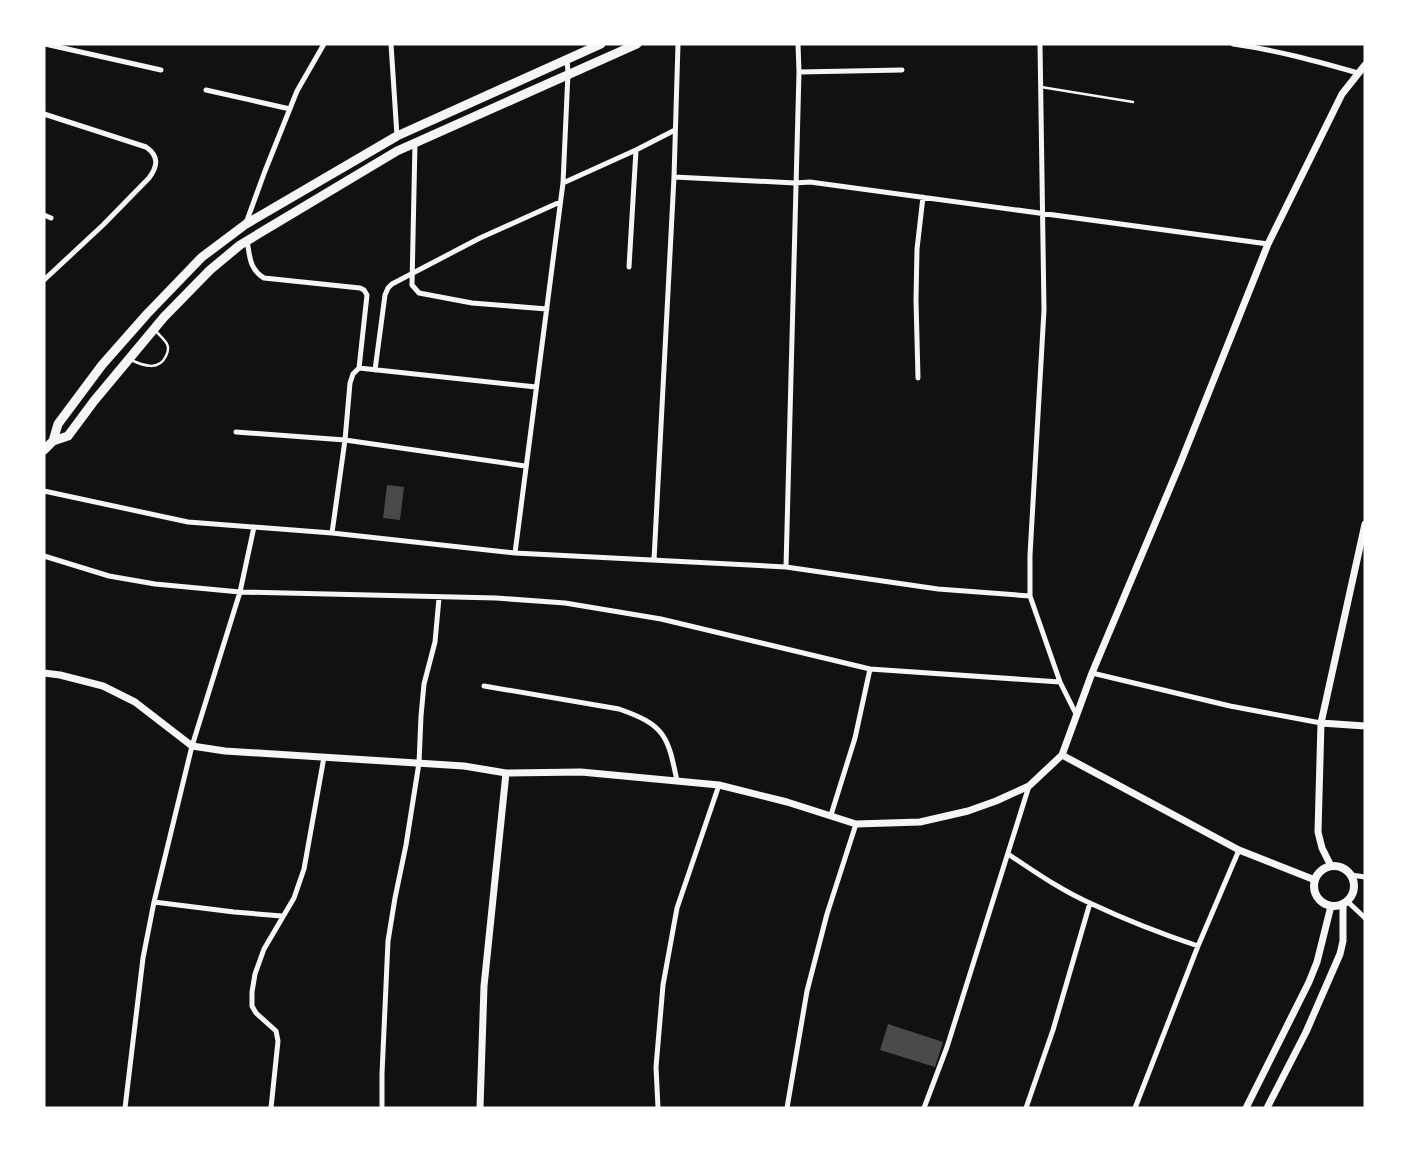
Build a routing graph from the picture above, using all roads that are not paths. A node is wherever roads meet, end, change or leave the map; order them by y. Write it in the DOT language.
graph roads {
  1 [pos="45,44"];
  2 [pos="324,44"];
  3 [pos="391,44"];
  4 [pos="601,44"];
  5 [pos="637,44"];
  6 [pos="678,44"];
  7 [pos="798,44"];
  8 [pos="1040,44"];
  9 [pos="1233,44"];
  10 [pos="1265,46"];
  11 [pos="567,58"];
  12 [pos="1365,65"];
  13 [pos="161,70"];
  14 [pos="902,70"];
  15 [pos="799,72"];
  16 [pos="568,73"];
  17 [pos="1358,73"];
  18 [pos="1041,87"];
  19 [pos="205,90"];
  20 [pos="1133,102"];
  21 [pos="289,109"];
  22 [pos="44,114"];
  23 [pos="675,130"];
  24 [pos="397,136"];
  25 [pos="415,143"];
  26 [pos="636,150"];
  27 [pos="674,177"];
  28 [pos="562,183"];
  29 [pos="795,183"];
  30 [pos="923,197"];
  31 [pos="560,202"];
  32 [pos="1043,213"];
  33 [pos="44,215"];
  34 [pos="51,218"];
  35 [pos="246,224"];
  36 [pos="247,241"];
  37 [pos="1268,244"];
  38 [pos="629,267"];
  39 [pos="411,274"];
  40 [pos="44,280"];
  41 [pos="547,309"];
  42 [pos="154,328"];
  43 [pos="128,359"];
  44 [pos="359,368"];
  45 [pos="374,370"];
  46 [pos="918,378"];
  47 [pos="536,387"];
  48 [pos="236,432"];
  49 [pos="345,440"];
  50 [pos="53,441"];
  51 [pos="44,450"];
  52 [pos="525,466"];
  53 [pos="44,491"];
  54 [pos="1365,524"];
  55 [pos="254,527"];
  56 [pos="332,533"];
  57 [pos="515,552"];
  58 [pos="44,556"];
  59 [pos="654,560"];
  60 [pos="786,567"];
  61 [pos="240,592"];
  62 [pos="1030,596"];
  63 [pos="439,598"];
  64 [pos="870,668"];
  65 [pos="44,673"];
  66 [pos="1092,673"];
  67 [pos="1060,682"];
  68 [pos="484,686"];
  69 [pos="1076,714"];
  70 [pos="1321,723"];
  71 [pos="1365,726"];
  72 [pos="192,746"];
  73 [pos="1062,754"];
  74 [pos="324,757"];
  75 [pos="419,763"];
  76 [pos="506,773"];
  77 [pos="677,781"];
  78 [pos="719,785"];
  79 [pos="1029,786"];
  80 [pos="831,815"];
  81 [pos="856,824"];
  82 [pos="1239,850"];
  83 [pos="1008,854"];
  84 [pos="1331,866"];
  85 [pos="1351,875"];
  86 [pos="1365,877"];
  87 [pos="1315,880"];
  88 [pos="154,902"];
  89 [pos="1345,903"];
  90 [pos="1090,904"];
  91 [pos="1331,906"];
  92 [pos="282,916"];
  93 [pos="1365,918"];
  94 [pos="1198,946"];
  95 [pos="125,1108"];
  96 [pos="271,1108"];
  97 [pos="382,1108"];
  98 [pos="480,1108"];
  99 [pos="658,1108"];
  100 [pos="787,1108"];
  101 [pos="924,1108"];
  102 [pos="1026,1108"];
  103 [pos="1135,1108"];
  104 [pos="1246,1108"];
  105 [pos="1266,1108"];
  1 -- 13 [label="street"];
  2 -- 21 [label="street"];
  3 -- 24 [label="street"];
  4 -- 11 [label="main road"];
  5 -- 16 [label="main road"];
  6 -- 23 [label="street"];
  7 -- 15 [label="street"];
  8 -- 18 [label="street"];
  9 -- 10 [label="street"];
  10 -- 17 [label="street"];
  11 -- 16 [label="street"];
  11 -- 24 [label="main road"];
  12 -- 17 [label="street"];
  14 -- 15 [label="street"];
  15 -- 29 [label="street"];
  16 -- 25 [label="main road"];
  16 -- 28 [label="street"];
  17 -- 37 [label="street"];
  18 -- 20 [label="lane"];
  18 -- 32 [label="street"];
  19 -- 21 [label="street"];
  21 -- 35 [label="street"];
  22 -- 40 [label="street"];
  23 -- 26 [label="street"];
  23 -- 27 [label="street"];
  24 -- 35 [label="main road"];
  25 -- 36 [label="main road"];
  25 -- 39 [label="street"];
  26 -- 28 [label="street"];
  26 -- 38 [label="street"];
  27 -- 29 [label="street"];
  27 -- 59 [label="street"];
  28 -- 31 [label="street"];
  29 -- 30 [label="street"];
  29 -- 60 [label="street"];
  30 -- 32 [label="street"];
  30 -- 46 [label="street"];
  31 -- 39 [label="street"];
  31 -- 41 [label="street"];
  32 -- 37 [label="street"];
  32 -- 62 [label="street"];
  33 -- 34 [label="street"];
  35 -- 50 [label="main road"];
  36 -- 42 [label="main road"];
  36 -- 44 [label="street"];
  37 -- 66 [label="street"];
  39 -- 41 [label="street"];
  39 -- 45 [label="street"];
  41 -- 47 [label="street"];
  42 -- 43 [label="main road"];
  42 -- 43 [label="lane"];
  43 -- 50 [label="main road"];
  44 -- 45 [label="street"];
  44 -- 49 [label="street"];
  45 -- 47 [label="street"];
  47 -- 52 [label="street"];
  48 -- 49 [label="street"];
  49 -- 52 [label="street"];
  49 -- 56 [label="street"];
  50 -- 51 [label="main road"];
  52 -- 57 [label="street"];
  53 -- 55 [label="street"];
  54 -- 70 [label="street"];
  55 -- 56 [label="street"];
  55 -- 61 [label="street"];
  56 -- 57 [label="street"];
  57 -- 59 [label="street"];
  58 -- 61 [label="street"];
  59 -- 60 [label="street"];
  60 -- 62 [label="street"];
  61 -- 63 [label="street"];
  61 -- 72 [label="street"];
  62 -- 67 [label="street"];
  63 -- 64 [label="street"];
  63 -- 75 [label="street"];
  64 -- 67 [label="street"];
  64 -- 80 [label="street"];
  65 -- 72 [label="street"];
  66 -- 69 [label="street"];
  66 -- 70 [label="street"];
  67 -- 69 [label="street"];
  68 -- 77 [label="street"];
  69 -- 73 [label="street"];
  70 -- 71 [label="street"];
  70 -- 84 [label="street"];
  72 -- 74 [label="street"];
  72 -- 88 [label="street"];
  73 -- 79 [label="street"];
  73 -- 82 [label="street"];
  74 -- 75 [label="street"];
  74 -- 92 [label="street"];
  75 -- 76 [label="street"];
  75 -- 97 [label="street"];
  76 -- 77 [label="street"];
  76 -- 98 [label="street"];
  77 -- 78 [label="street"];
  78 -- 80 [label="street"];
  78 -- 99 [label="street"];
  79 -- 81 [label="street"];
  79 -- 83 [label="street"];
  80 -- 81 [label="street"];
  81 -- 100 [label="street"];
  82 -- 87 [label="street"];
  82 -- 94 [label="street"];
  83 -- 90 [label="street"];
  83 -- 101 [label="street"];
  84 -- 85 [label="main road"];
  84 -- 87 [label="main road"];
  85 -- 86 [label="street"];
  85 -- 89 [label="main road"];
  87 -- 91 [label="main road"];
  88 -- 92 [label="street"];
  88 -- 95 [label="street"];
  89 -- 91 [label="main road"];
  89 -- 93 [label="street"];
  89 -- 105 [label="street"];
  90 -- 94 [label="street"];
  90 -- 102 [label="street"];
  91 -- 104 [label="street"];
  92 -- 96 [label="street"];
  94 -- 103 [label="street"];
}
